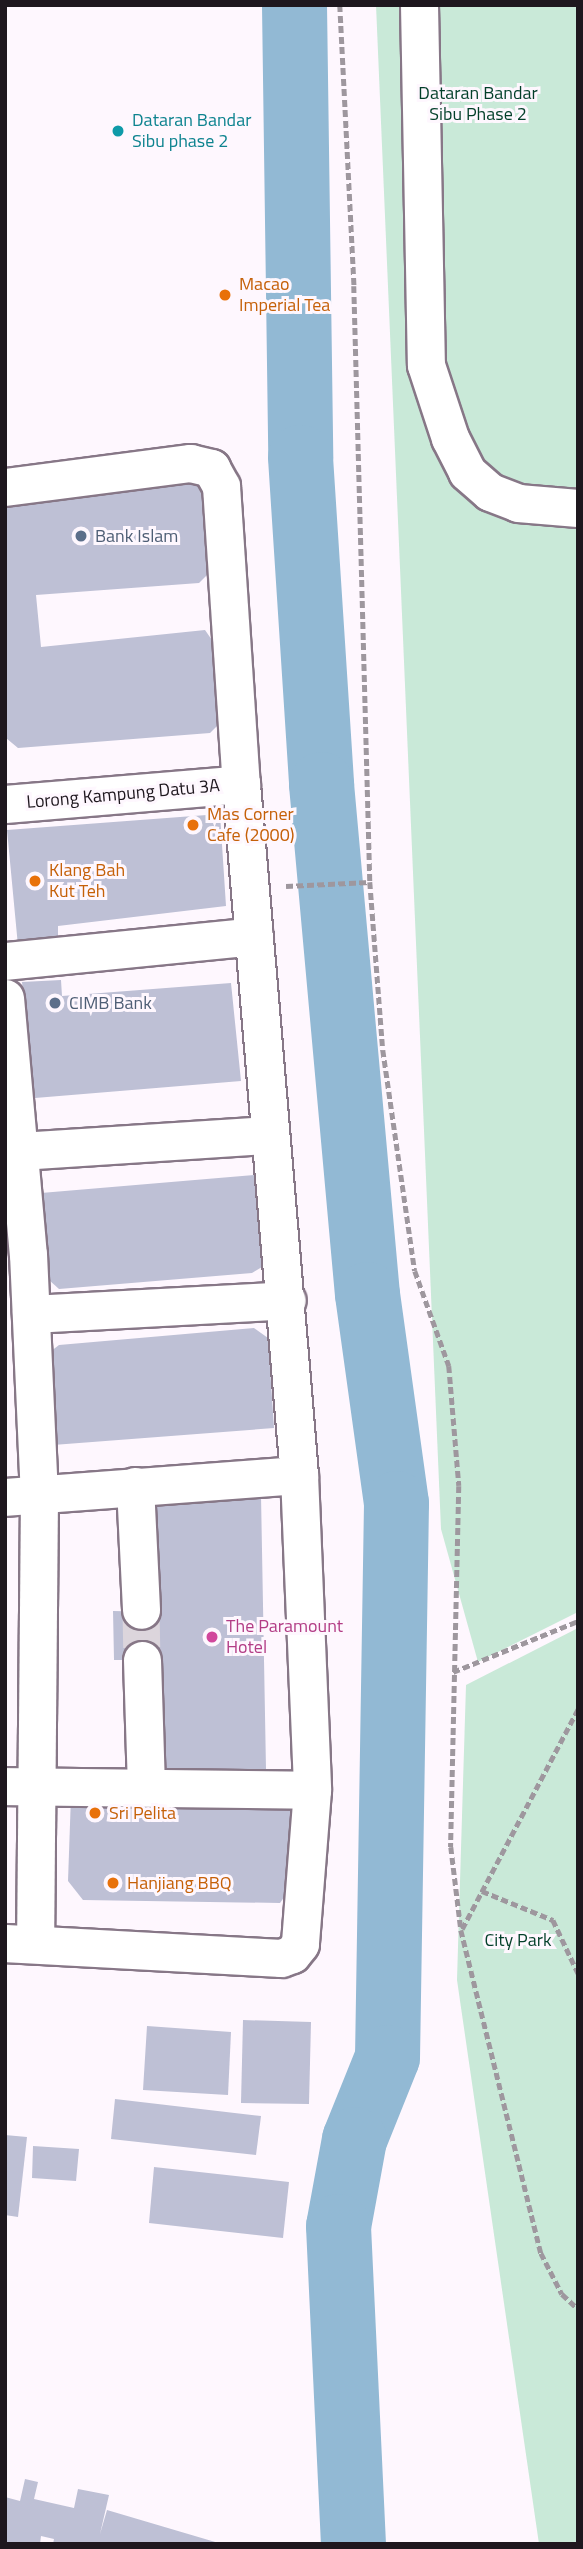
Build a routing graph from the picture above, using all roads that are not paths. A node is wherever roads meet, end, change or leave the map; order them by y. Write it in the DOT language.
graph roads {
  1 [pos="419,5"];
  2 [pos="5,487"];
  3 [pos="578,508"];
  4 [pos="241,784"];
  5 [pos="5,804"];
  6 [pos="254,936"];
  7 [pos="5,961"];
  8 [pos="5,998"];
  9 [pos="269,1135"];
  10 [pos="19,1151"];
  11 [pos="287,1300"];
  12 [pos="31,1314"];
  13 [pos="299,1475"];
  14 [pos="135,1486"];
  15 [pos="22,1496"];
  16 [pos="141,1610"];
  17 [pos="142,1660"];
  18 [pos="146,1784"];
  19 [pos="22,1786"];
  20 [pos="312,1790"];
  21 [pos="20,1942"];
  1 -- 3 [label="street"];
  2 -- 4 [label="street"];
  4 -- 5 [label="street, Lorong Kampung Datu 3A"];
  4 -- 6 [label="street"];
  6 -- 7 [label="street"];
  6 -- 9 [label="street"];
  8 -- 10 [label="street"];
  9 -- 10 [label="street"];
  9 -- 11 [label="street"];
  10 -- 12 [label="street"];
  11 -- 12 [label="street"];
  11 -- 13 [label="street"];
  12 -- 15 [label="street"];
  13 -- 14 [label="street"];
  13 -- 20 [label="street"];
  14 -- 15 [label="street"];
  14 -- 16 [label="street"];
  15 -- 19 [label="street"];
  17 -- 18 [label="street"];
  18 -- 19 [label="street"];
  18 -- 20 [label="street"];
  19 -- 21 [label="street"];
  20 -- 21 [label="street"];
}
